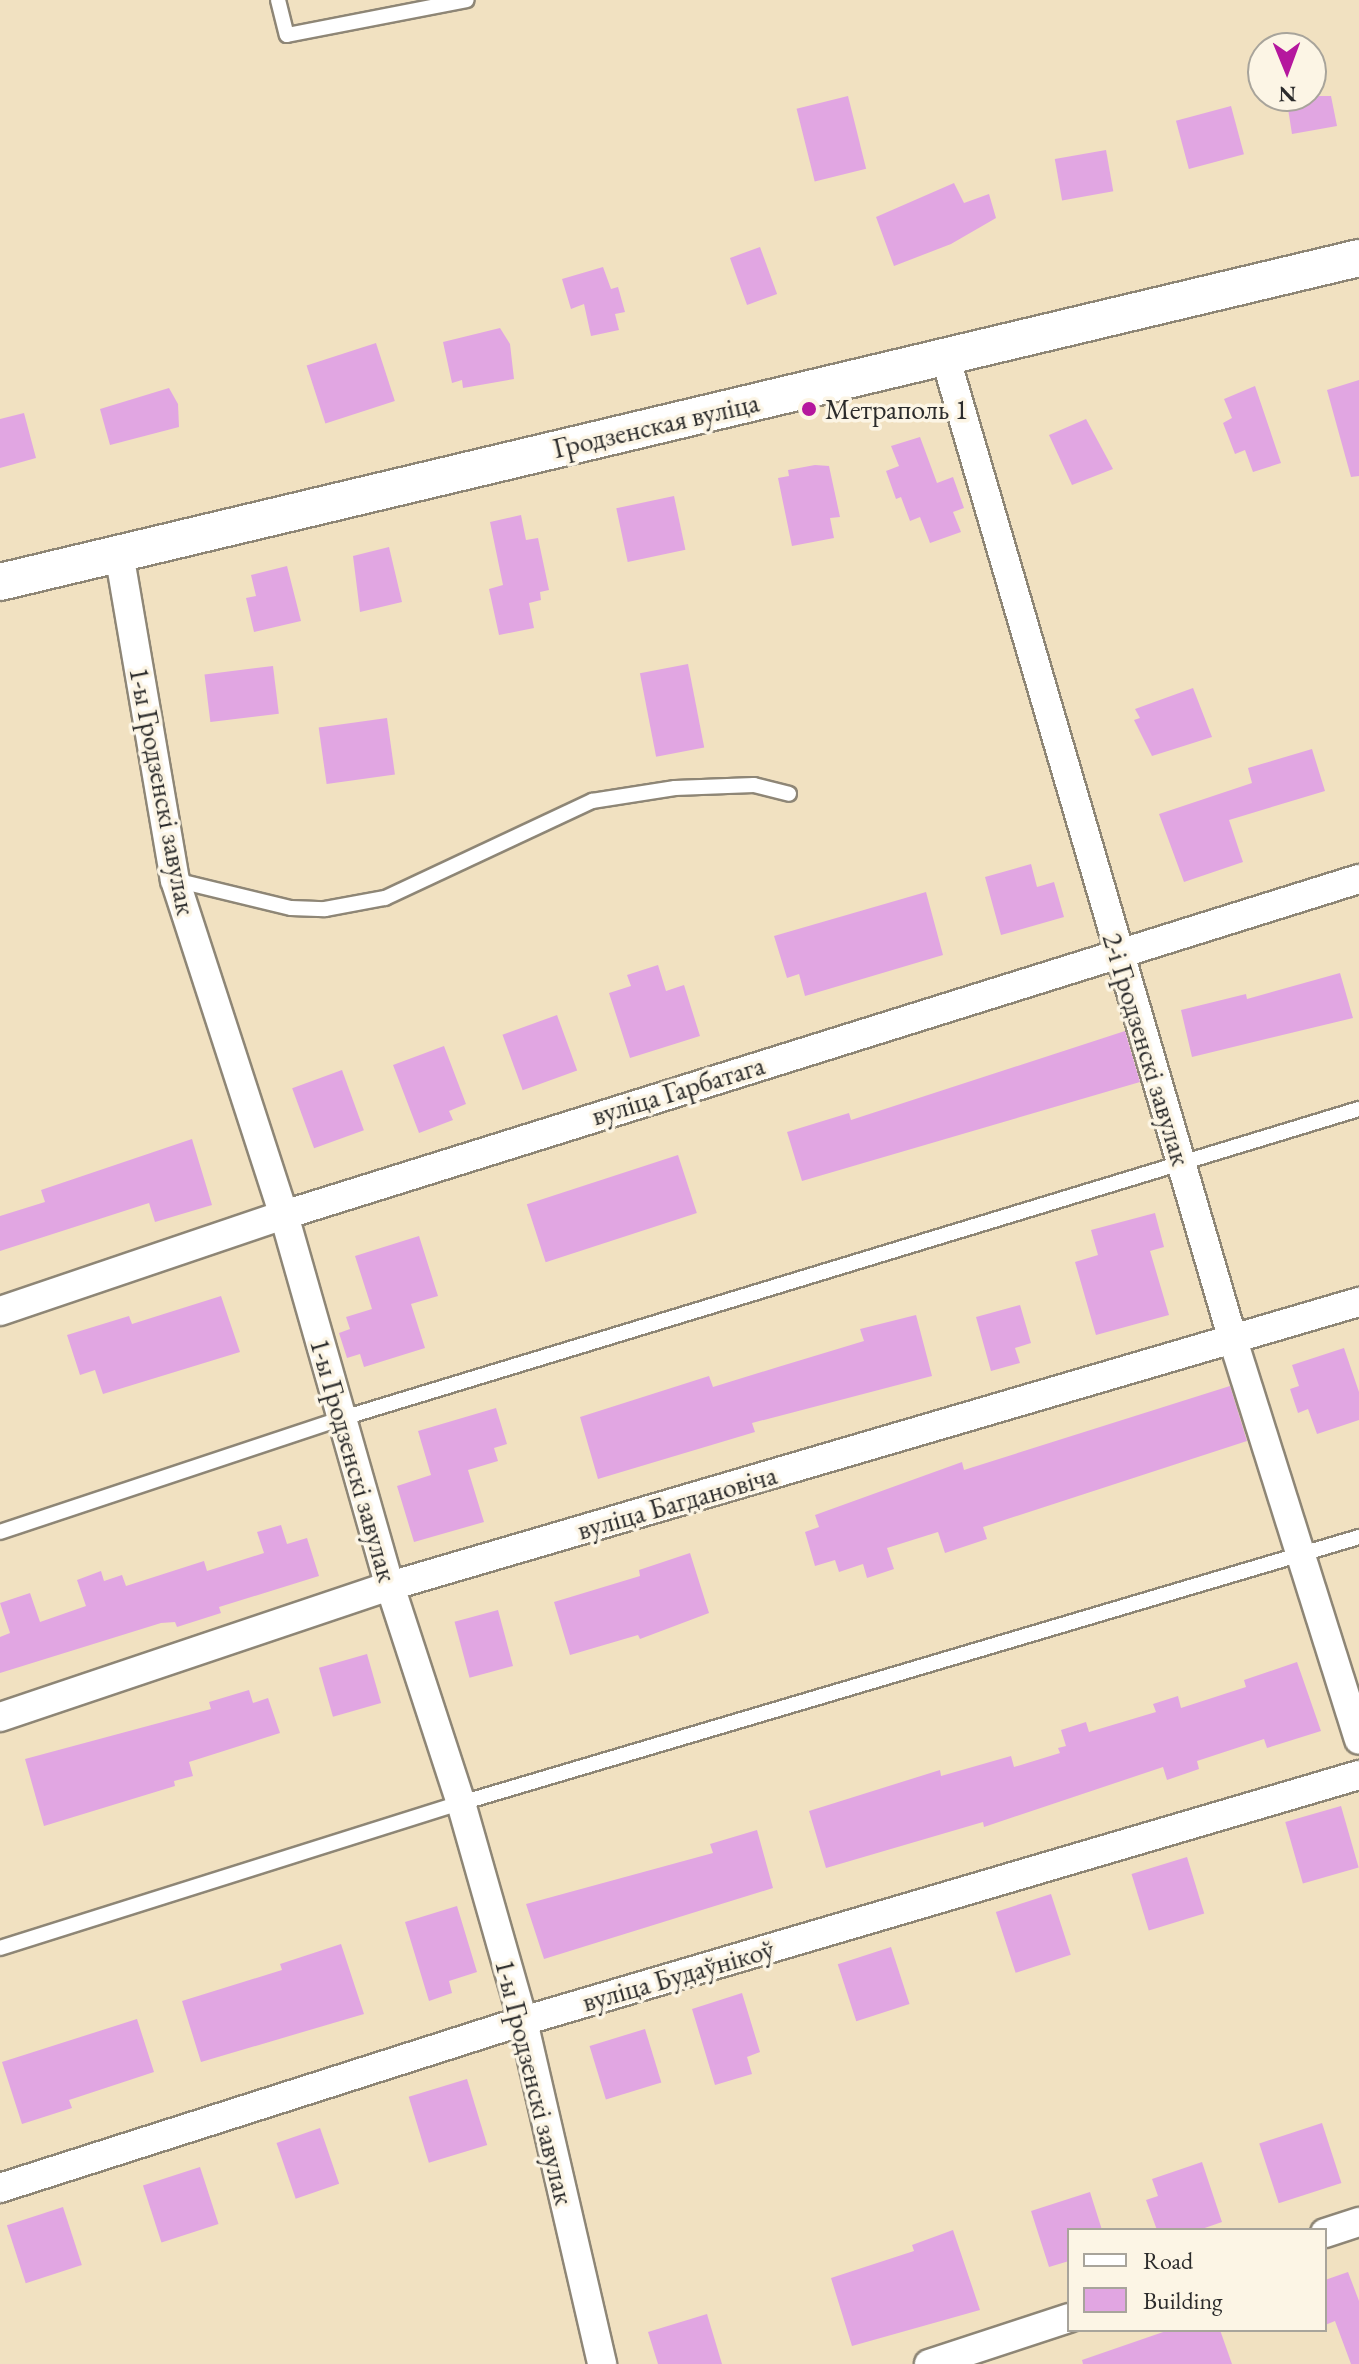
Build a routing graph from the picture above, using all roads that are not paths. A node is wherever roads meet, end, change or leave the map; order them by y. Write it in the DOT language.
graph roads {
  1 [pos="278,0"];
  2 [pos="467,0"];
  3 [pos="1359,258"];
  4 [pos="945,356"];
  5 [pos="119,553"];
  6 [pos="0,582"];
  7 [pos="789,794"];
  8 [pos="1359,879"];
  9 [pos="175,880"];
  10 [pos="1117,952"];
  11 [pos="1359,1109"];
  12 [pos="1182,1164"];
  13 [pos="284,1215"];
  14 [pos="1359,1302"];
  15 [pos="0,1311"];
  16 [pos="1233,1340"];
  17 [pos="343,1418"];
  18 [pos="0,1532"];
  19 [pos="1359,1537"];
  20 [pos="1302,1554"];
  21 [pos="390,1586"];
  22 [pos="0,1717"];
  23 [pos="1359,1740"];
  24 [pos="1359,1775"];
  25 [pos="461,1803"];
  26 [pos="0,1948"];
  27 [pos="523,2021"];
  28 [pos="0,2188"];
  29 [pos="1359,2222"];
  30 [pos="1327,2232"];
  31 [pos="1067,2319"];
  32 [pos="602,2364"];
  33 [pos="929,2364"];
  1 -- 2 [label="lane"];
  3 -- 4 [label="street, Гродзенская вуліца"];
  4 -- 5 [label="street, Гродзенская вуліца"];
  4 -- 10 [label="street, 2-і Гродзенскі завулак"];
  5 -- 6 [label="street, Гродзенская вуліца"];
  5 -- 9 [label="street, 1-ы Гродзенскі завулак"];
  7 -- 9 [label="lane"];
  8 -- 10 [label="street, вуліца Гарбатага"];
  9 -- 13 [label="street, 1-ы Гродзенскі завулак"];
  10 -- 12 [label="street, 2-і Гродзенскі завулак"];
  10 -- 13 [label="street, вуліца Гарбатага"];
  11 -- 12 [label="lane"];
  12 -- 16 [label="street, 2-і Гродзенскі завулак"];
  12 -- 17 [label="lane"];
  13 -- 15 [label="street, вуліца Гарбатага"];
  13 -- 17 [label="street, 1-ы Гродзенскі завулак"];
  14 -- 16 [label="street, вуліца Багдановіча"];
  16 -- 20 [label="street, 2-і Гродзенскі завулак"];
  16 -- 21 [label="street, вуліца Багдановіча"];
  17 -- 18 [label="lane"];
  17 -- 21 [label="street, 1-ы Гродзенскі завулак"];
  19 -- 20 [label="lane"];
  20 -- 23 [label="street, 2-і Гродзенскі завулак"];
  20 -- 25 [label="lane"];
  21 -- 22 [label="street, вуліца Багдановіча"];
  21 -- 25 [label="street, 1-ы Гродзенскі завулак"];
  24 -- 27 [label="street, вуліца Будаўнікоў"];
  25 -- 26 [label="lane"];
  25 -- 27 [label="street, 1-ы Гродзенскі завулак"];
  27 -- 28 [label="street, вуліца Будаўнікоў"];
  27 -- 32 [label="street, 1-ы Гродзенскі завулак"];
  29 -- 30 [label="street"];
  31 -- 33 [label="street"];
}
